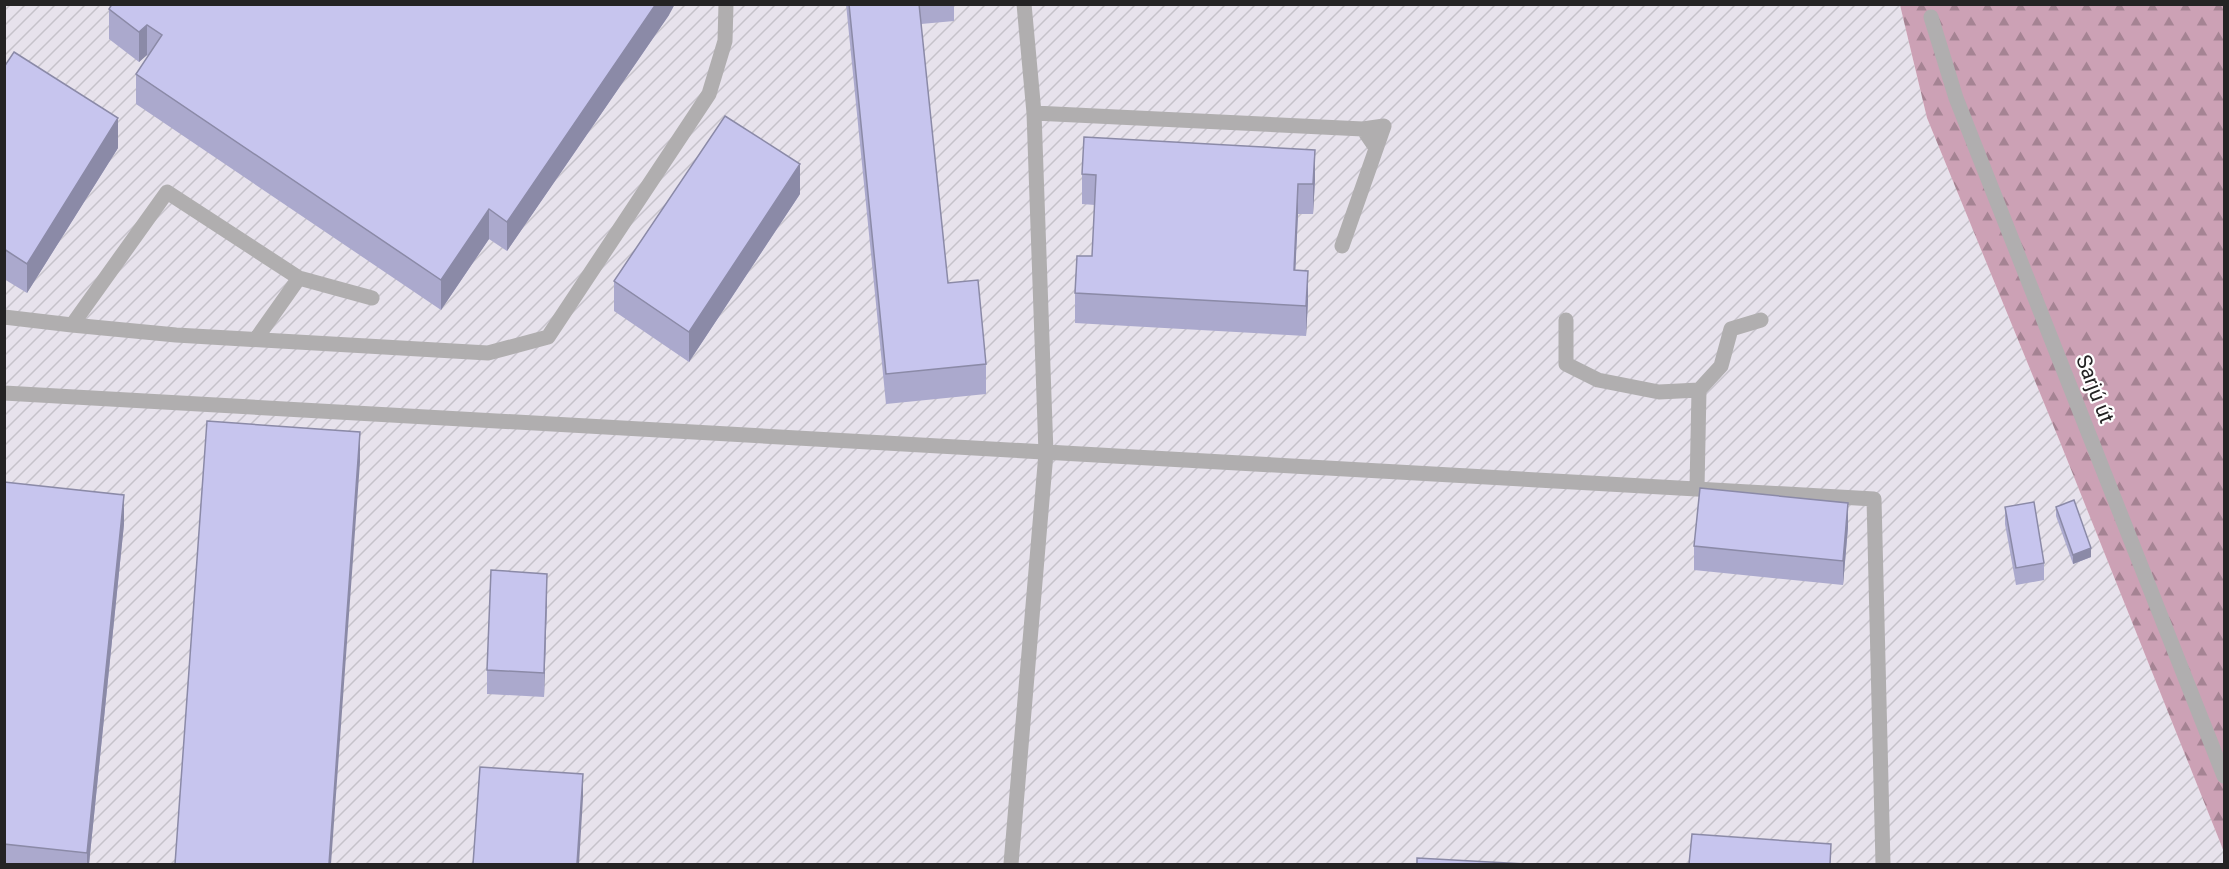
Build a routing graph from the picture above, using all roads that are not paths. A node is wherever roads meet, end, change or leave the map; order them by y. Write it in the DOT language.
graph roads {
  1 [pos="726,4"];
  2 [pos="1024,4"];
  3 [pos="1931,17"];
  4 [pos="1034,113"];
  5 [pos="1342,246"];
  6 [pos="298,278"];
  7 [pos="372,298"];
  8 [pos="4,317"];
  9 [pos="1566,320"];
  10 [pos="1761,320"];
  11 [pos="72,325"];
  12 [pos="256,339"];
  13 [pos="1699,390"];
  14 [pos="4,393"];
  15 [pos="1046,453"];
  16 [pos="1697,488"];
  17 [pos="2224,776"];
  18 [pos="1011,864"];
  19 [pos="1883,864"];
  1 -- 12 [label="lane"];
  2 -- 4 [label="lane"];
  3 -- 17 [label="lane, Sarjú út"];
  4 -- 5 [label="lane"];
  4 -- 15 [label="lane"];
  6 -- 7 [label="lane"];
  6 -- 11 [label="lane"];
  6 -- 12 [label="lane"];
  8 -- 11 [label="lane"];
  9 -- 13 [label="lane"];
  10 -- 13 [label="lane"];
  11 -- 12 [label="lane"];
  13 -- 16 [label="lane"];
  14 -- 15 [label="lane"];
  15 -- 16 [label="lane"];
  15 -- 18 [label="lane"];
  16 -- 19 [label="lane"];
}
